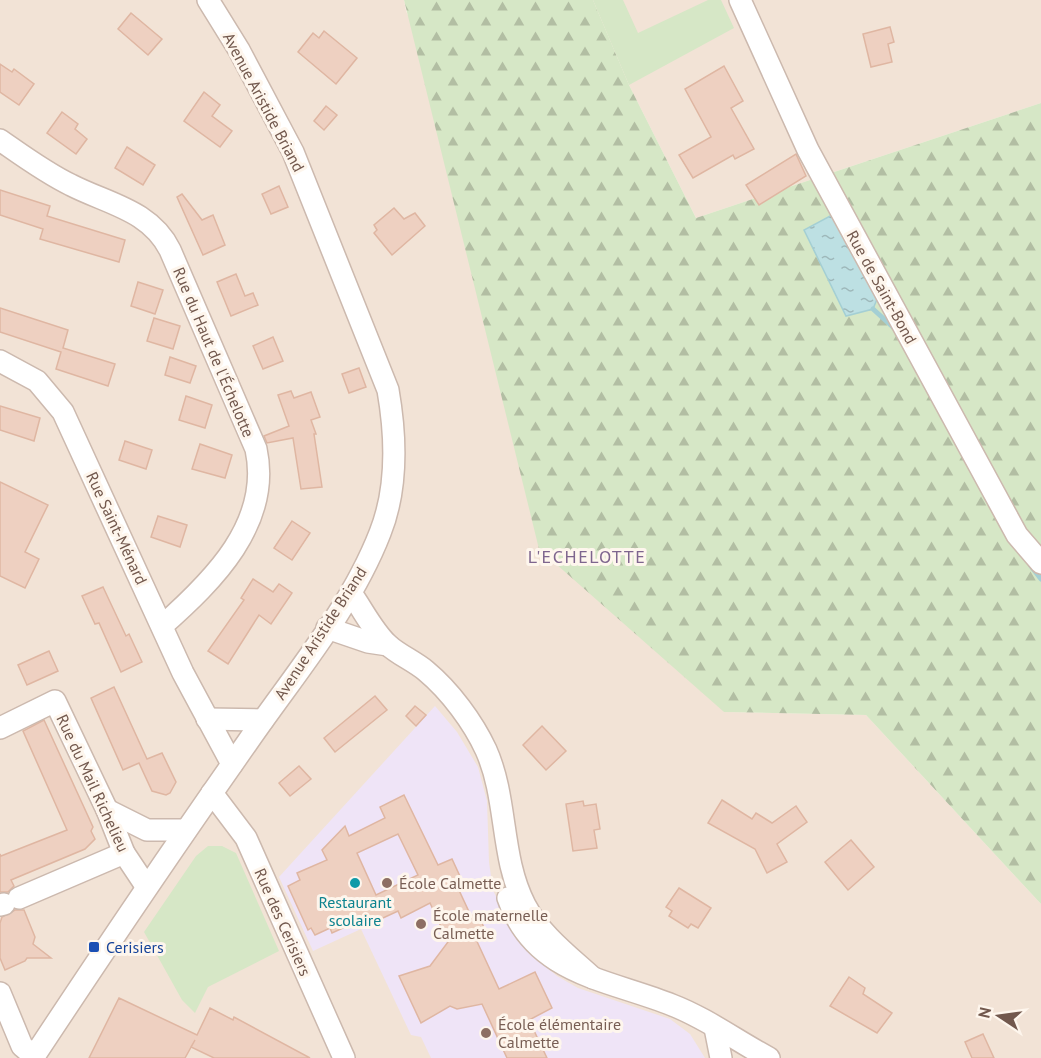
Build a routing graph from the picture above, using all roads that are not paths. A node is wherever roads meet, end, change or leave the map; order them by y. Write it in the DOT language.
graph roads {
  1 [pos="208,0"];
  2 [pos="740,0"];
  3 [pos="0,140"];
  4 [pos="0,361"];
  5 [pos="1041,564"];
  6 [pos="351,593"];
  7 [pos="162,626"];
  8 [pos="327,628"];
  9 [pos="388,645"];
  10 [pos="207,719"];
  11 [pos="262,720"];
  12 [pos="0,728"];
  13 [pos="232,764"];
  14 [pos="212,793"];
  15 [pos="107,810"];
  16 [pos="186,830"];
  17 [pos="124,854"];
  18 [pos="147,886"];
  19 [pos="13,900"];
  20 [pos="0,993"];
  21 [pos="715,1028"];
  22 [pos="33,1057"];
  23 [pos="344,1058"];
  24 [pos="721,1058"];
  25 [pos="769,1058"];
  1 -- 6 [label="street, Avenue Aristide Briand"];
  2 -- 5 [label="street, Rue de Saint-Bond"];
  3 -- 7 [label="street, Rue du Haut de l'Échelotte"];
  4 -- 7 [label="street, Rue Saint-Ménard"];
  6 -- 8 [label="street, Avenue Aristide Briand"];
  6 -- 9 [label="street"];
  7 -- 10 [label="street, Rue Saint-Ménard"];
  8 -- 9 [label="street"];
  8 -- 11 [label="street, Avenue Aristide Briand"];
  9 -- 21 [label="street"];
  10 -- 11 [label="street"];
  10 -- 13 [label="street, Rue Saint-Ménard"];
  11 -- 13 [label="street, Avenue Aristide Briand"];
  12 -- 15 [label="street, Rue du Mail Richelieu"];
  13 -- 14 [label="street, Avenue Aristide Briand"];
  14 -- 16 [label="street, Avenue Aristide Briand"];
  14 -- 23 [label="street, Rue des Cerisiers"];
  15 -- 16 [label="street"];
  15 -- 17 [label="street, Rue du Mail Richelieu"];
  16 -- 18 [label="street, Avenue Aristide Briand"];
  17 -- 18 [label="street, Rue du Mail Richelieu"];
  17 -- 19 [label="street"];
  18 -- 22 [label="street, Avenue Aristide Briand"];
  20 -- 22 [label="street"];
  21 -- 24 [label="street"];
  21 -- 25 [label="street"];
}
